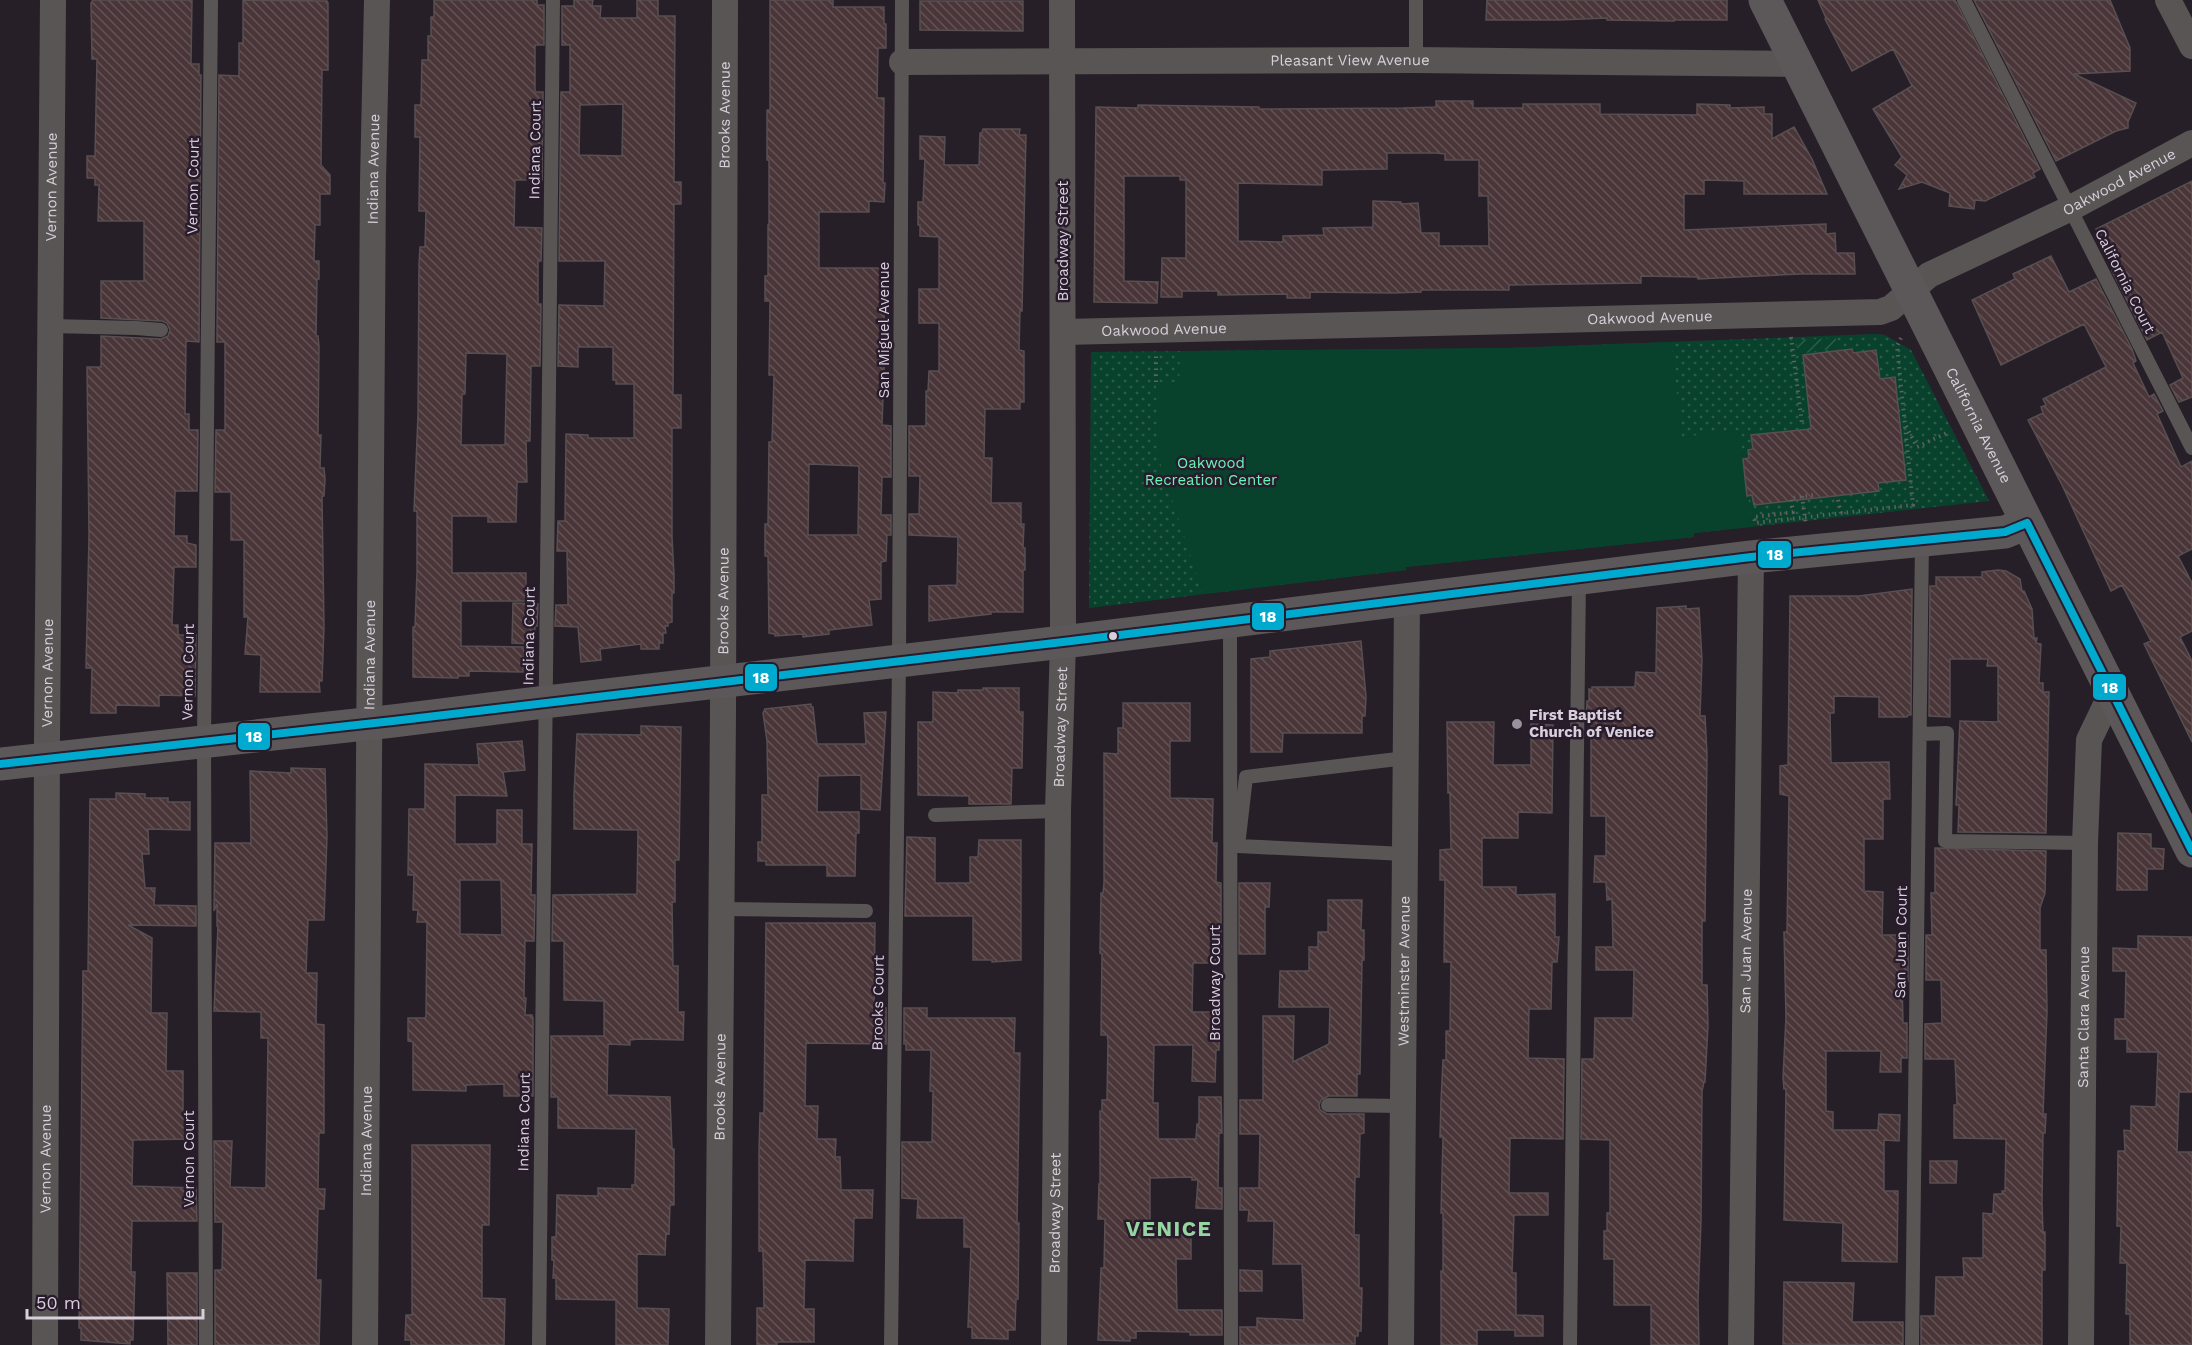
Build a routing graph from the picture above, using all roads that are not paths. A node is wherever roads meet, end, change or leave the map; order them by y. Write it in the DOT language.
graph roads {
  1 [pos="53,0"];
  2 [pos="212,0"];
  3 [pos="377,0"];
  4 [pos="553,0"];
  5 [pos="725,0"];
  6 [pos="902,0"];
  7 [pos="1062,0"];
  8 [pos="1416,0"];
  9 [pos="1765,0"];
  10 [pos="1964,0"];
  11 [pos="2168,0"];
  12 [pos="2192,46"];
  13 [pos="1416,60"];
  14 [pos="902,62"];
  15 [pos="1062,62"];
  16 [pos="1797,64"];
  17 [pos="2192,143"];
  18 [pos="2069,208"];
  19 [pos="1910,290"];
  20 [pos="50,326"];
  21 [pos="161,330"];
  22 [pos="1064,332"];
  23 [pos="2192,448"];
  24 [pos="2027,523"];
  25 [pos="1922,540"];
  26 [pos="1750,558"];
  27 [pos="1579,578"];
  28 [pos="1407,598"];
  29 [pos="1230,620"];
  30 [pos="1063,642"];
  31 [pos="899,661"];
  32 [pos="723,682"];
  33 [pos="2112,692"];
  34 [pos="545,702"];
  35 [pos="370,723"];
  36 [pos="1921,734"];
  37 [pos="204,741"];
  38 [pos="1406,758"];
  39 [pos="47,759"];
  40 [pos="0,764"];
  41 [pos="1058,811"];
  42 [pos="935,815"];
  43 [pos="2085,843"];
  44 [pos="2192,851"];
  45 [pos="1405,854"];
  46 [pos="721,909"];
  47 [pos="866,911"];
  48 [pos="1328,1105"];
  49 [pos="1403,1106"];
  50 [pos="45,1345"];
  51 [pos="206,1345"];
  52 [pos="364,1345"];
  53 [pos="539,1345"];
  54 [pos="718,1345"];
  55 [pos="891,1345"];
  56 [pos="1054,1345"];
  57 [pos="1231,1345"];
  58 [pos="1401,1345"];
  59 [pos="1570,1345"];
  60 [pos="1741,1345"];
  61 [pos="1912,1345"];
  62 [pos="2081,1345"];
  1 -- 20 [label="street, Vernon Avenue"];
  2 -- 37 [label="lane, Vernon Court"];
  3 -- 35 [label="street, Indiana Avenue"];
  4 -- 34 [label="lane, Indiana Court"];
  5 -- 32 [label="street, Brooks Avenue"];
  6 -- 14 [label="lane, San Miguel Avenue"];
  7 -- 15 [label="street, Broadway Street"];
  8 -- 13 [label="lane"];
  9 -- 16 [label="street, California Avenue"];
  10 -- 18 [label="lane, California Court"];
  11 -- 12 [label="street"];
  13 -- 15 [label="street, Pleasant View Avenue"];
  13 -- 16 [label="street, Pleasant View Avenue"];
  14 -- 15 [label="street, Pleasant View Avenue"];
  14 -- 31 [label="lane, San Miguel Avenue"];
  15 -- 22 [label="street, Broadway Street"];
  16 -- 19 [label="street, California Avenue"];
  17 -- 18 [label="street, Oakwood Avenue"];
  18 -- 19 [label="street, Oakwood Avenue"];
  18 -- 23 [label="lane, California Court"];
  19 -- 22 [label="street, Oakwood Avenue"];
  19 -- 24 [label="street, California Avenue"];
  20 -- 21 [label="lane"];
  20 -- 39 [label="street, Vernon Avenue"];
  22 -- 30 [label="street, Broadway Street"];
  24 -- 25 [label="street"];
  24 -- 33 [label="street, California Avenue"];
  25 -- 26 [label="street"];
  25 -- 36 [label="lane, San Juan Court"];
  26 -- 27 [label="street"];
  26 -- 60 [label="street, San Juan Avenue"];
  27 -- 28 [label="street"];
  27 -- 59 [label="lane"];
  28 -- 29 [label="street"];
  28 -- 38 [label="street, Westminster Avenue"];
  29 -- 30 [label="street"];
  29 -- 57 [label="lane, Broadway Court"];
  30 -- 31 [label="street"];
  30 -- 41 [label="street, Broadway Street"];
  31 -- 32 [label="street"];
  31 -- 55 [label="lane, Brooks Court"];
  32 -- 34 [label="street"];
  32 -- 46 [label="street, Brooks Avenue"];
  33 -- 43 [label="street, Santa Clara Avenue"];
  33 -- 44 [label="street, California Avenue"];
  34 -- 35 [label="street"];
  34 -- 53 [label="lane, Indiana Court"];
  35 -- 37 [label="street"];
  35 -- 52 [label="street, Indiana Avenue"];
  36 -- 43 [label="lane"];
  36 -- 61 [label="lane, San Juan Court"];
  37 -- 39 [label="street"];
  37 -- 51 [label="lane, Vernon Court"];
  38 -- 45 [label="street, Westminster Avenue"];
  38 -- 45 [label="lane"];
  39 -- 40 [label="street"];
  39 -- 50 [label="street, Vernon Avenue"];
  41 -- 42 [label="lane"];
  41 -- 56 [label="street, Broadway Street"];
  43 -- 62 [label="street, Santa Clara Avenue"];
  45 -- 49 [label="street, Westminster Avenue"];
  46 -- 47 [label="lane"];
  46 -- 54 [label="street, Brooks Avenue"];
  48 -- 49 [label="lane"];
  49 -- 58 [label="street, Westminster Avenue"];
}
